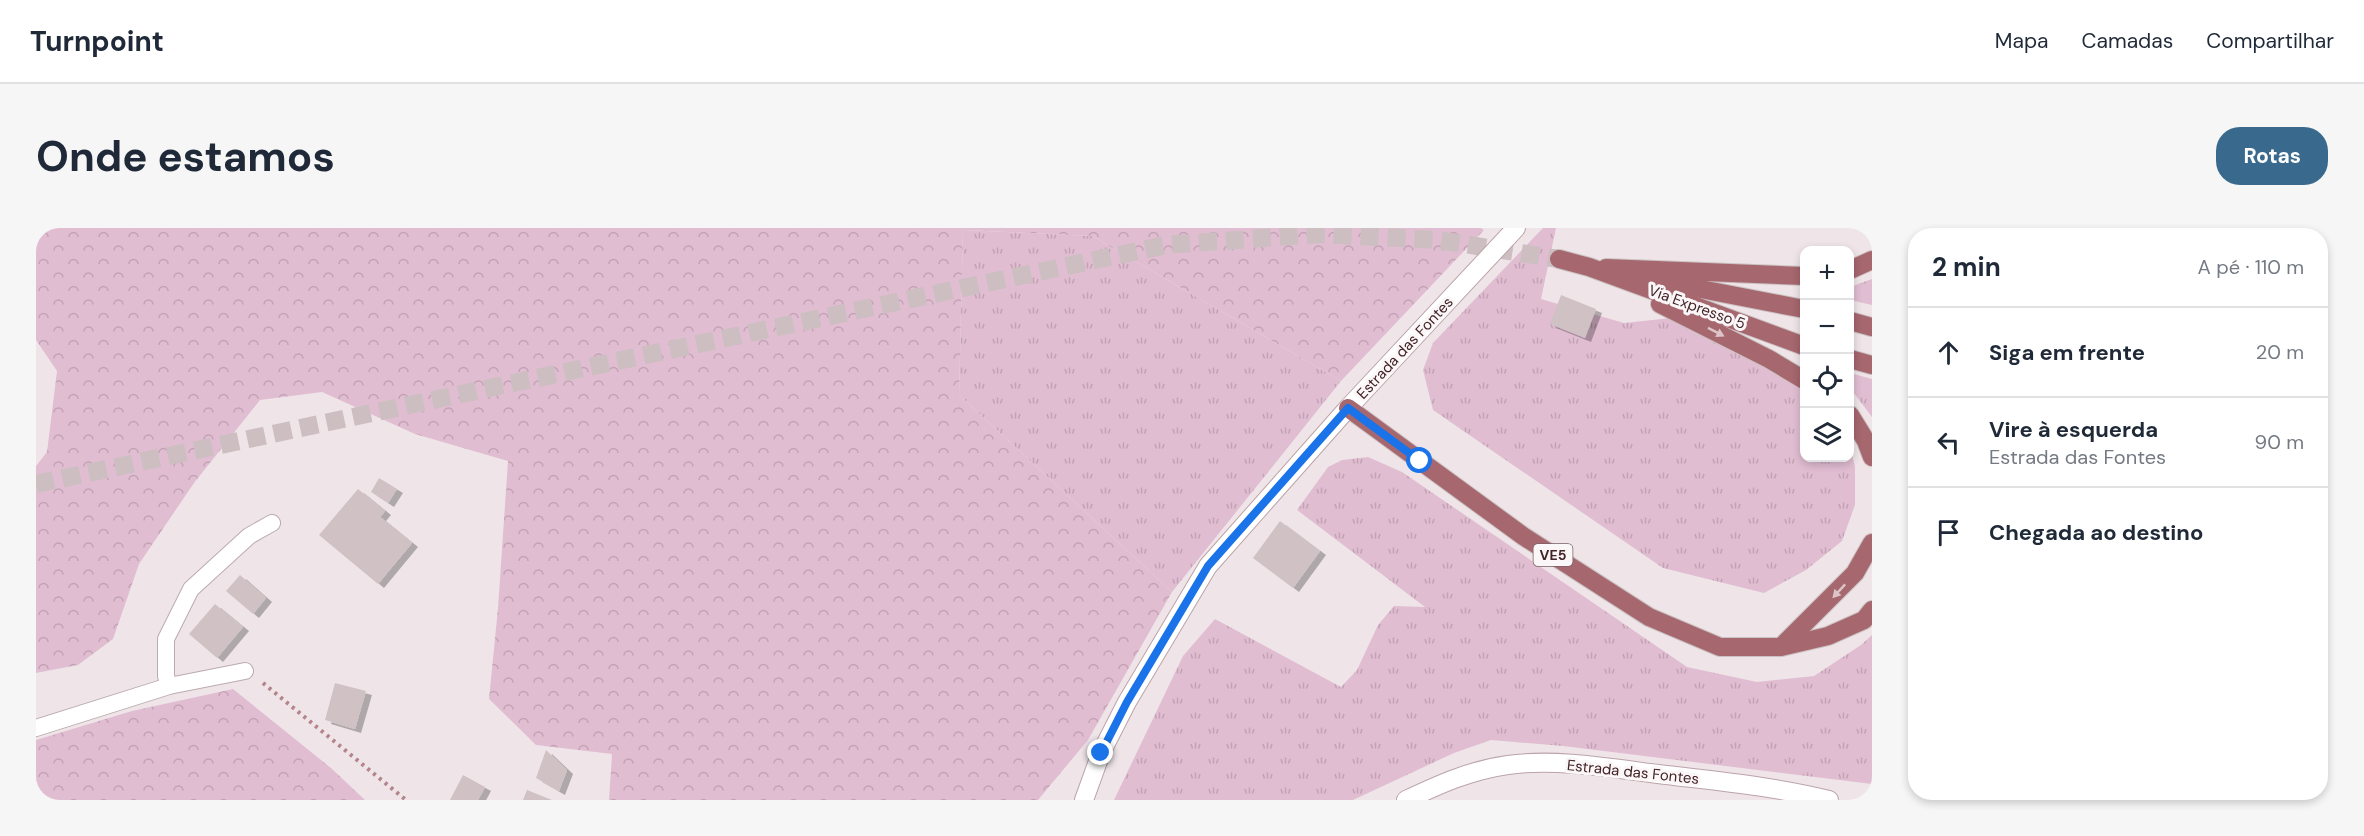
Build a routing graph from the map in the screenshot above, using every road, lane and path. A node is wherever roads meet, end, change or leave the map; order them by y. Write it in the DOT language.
graph roads {
  1 [pos="1516,228"];
  2 [pos="1559,259"];
  3 [pos="1872,260"];
  4 [pos="1589,267"];
  5 [pos="1854,268"];
  6 [pos="1800,276"];
  7 [pos="1800,308"];
  8 [pos="1854,322"];
  9 [pos="1872,327"];
  10 [pos="1800,345"];
  11 [pos="1854,360"];
  12 [pos="1872,365"];
  13 [pos="1800,378"];
  14 [pos="1348,408"];
  15 [pos="1854,422"];
  16 [pos="1872,457"];
  17 [pos="272,523"];
  18 [pos="1872,543"];
  19 [pos="1872,610"];
  20 [pos="1781,647"];
  21 [pos="245,671"];
  22 [pos="169,686"];
  23 [pos="36,728"];
  24 [pos="406,800"];
  25 [pos="1084,800"];
  26 [pos="1406,800"];
  27 [pos="1829,800"];
  1 -- 14 [label="street, Estrada das Fontes"];
  2 -- 4 [label="main road, Via Expresso 5"];
  3 -- 5 [label="main road"];
  4 -- 6 [label="main road"];
  4 -- 7 [label="main road, Via Expresso 5"];
  4 -- 10 [label="main road, Via Expresso 5"];
  4 -- 13 [label="main road, one-way"];
  8 -- 9 [label="main road"];
  11 -- 12 [label="main road"];
  14 -- 20 [label="main road, VE5"];
  14 -- 25 [label="street, Estrada das Fontes"];
  15 -- 16 [label="main road"];
  17 -- 22 [label="lane"];
  18 -- 20 [label="main road, one-way"];
  19 -- 20 [label="main road, VE5"];
  21 -- 22 [label="lane"];
  21 -- 24 [label="path"];
  22 -- 23 [label="lane"];
  26 -- 27 [label="street, Estrada das Fontes"];
}
